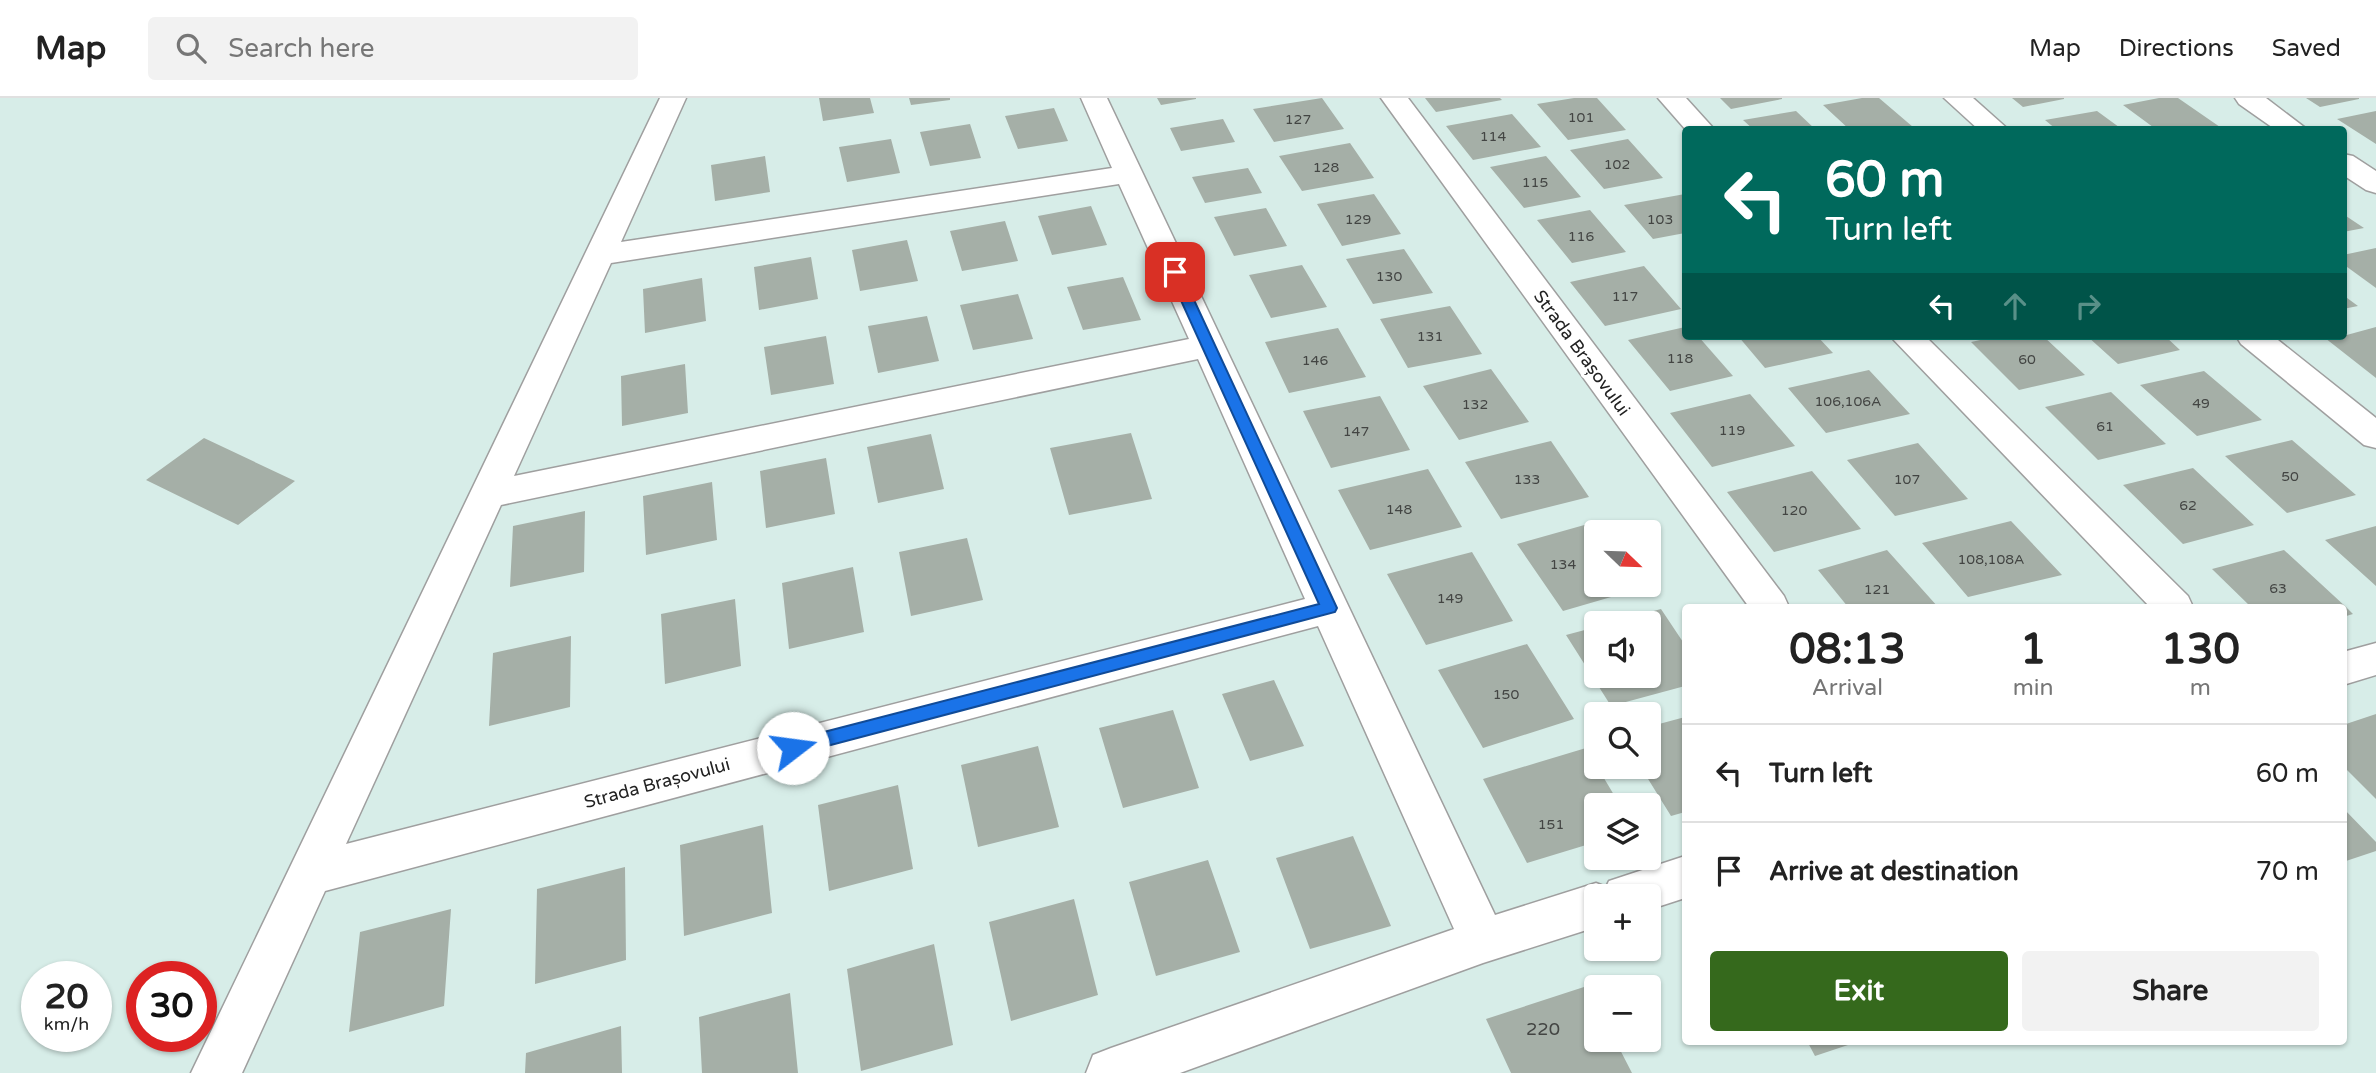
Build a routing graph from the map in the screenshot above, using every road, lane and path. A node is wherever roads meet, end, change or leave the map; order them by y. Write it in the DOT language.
graph roads {
  1 [pos="673,98"];
  2 [pos="1094,98"];
  3 [pos="1394,98"];
  4 [pos="1671,98"];
  5 [pos="1957,98"];
  6 [pos="2248,98"];
  7 [pos="1698,126"];
  8 [pos="1991,126"];
  9 [pos="2289,126"];
  10 [pos="2347,165"];
  11 [pos="1129,174"];
  12 [pos="2376,184"];
  13 [pos="599,255"];
  14 [pos="1910,340"];
  15 [pos="2257,340"];
  16 [pos="1209,346"];
  17 [pos="2376,436"];
  18 [pos="487,495"];
  19 [pos="1768,604"];
  20 [pos="2171,604"];
  21 [pos="1329,608"];
  22 [pos="2376,659"];
  23 [pos="2347,669"];
  24 [pos="310,874"];
  25 [pos="1682,878"];
  26 [pos="1661,885"];
  27 [pos="1584,909"];
  28 [pos="1483,941"];
  29 [pos="216,1073"];
  30 [pos="1111,1073"];
  1 -- 13 [label="street"];
  2 -- 11 [label="street"];
  3 -- 19 [label="street, Strada Brașovului"];
  4 -- 7 [label="street"];
  5 -- 8 [label="street"];
  6 -- 9 [label="street"];
  10 -- 12 [label="street"];
  11 -- 13 [label="street"];
  11 -- 16 [label="street"];
  13 -- 18 [label="street"];
  14 -- 20 [label="street"];
  15 -- 17 [label="street"];
  16 -- 18 [label="street"];
  16 -- 21 [label="street"];
  18 -- 24 [label="street"];
  21 -- 24 [label="street, Strada Brașovului"];
  21 -- 28 [label="street"];
  22 -- 23 [label="street"];
  24 -- 29 [label="street"];
  25 -- 26 [label="street"];
  27 -- 28 [label="street"];
  28 -- 30 [label="street"];
}
